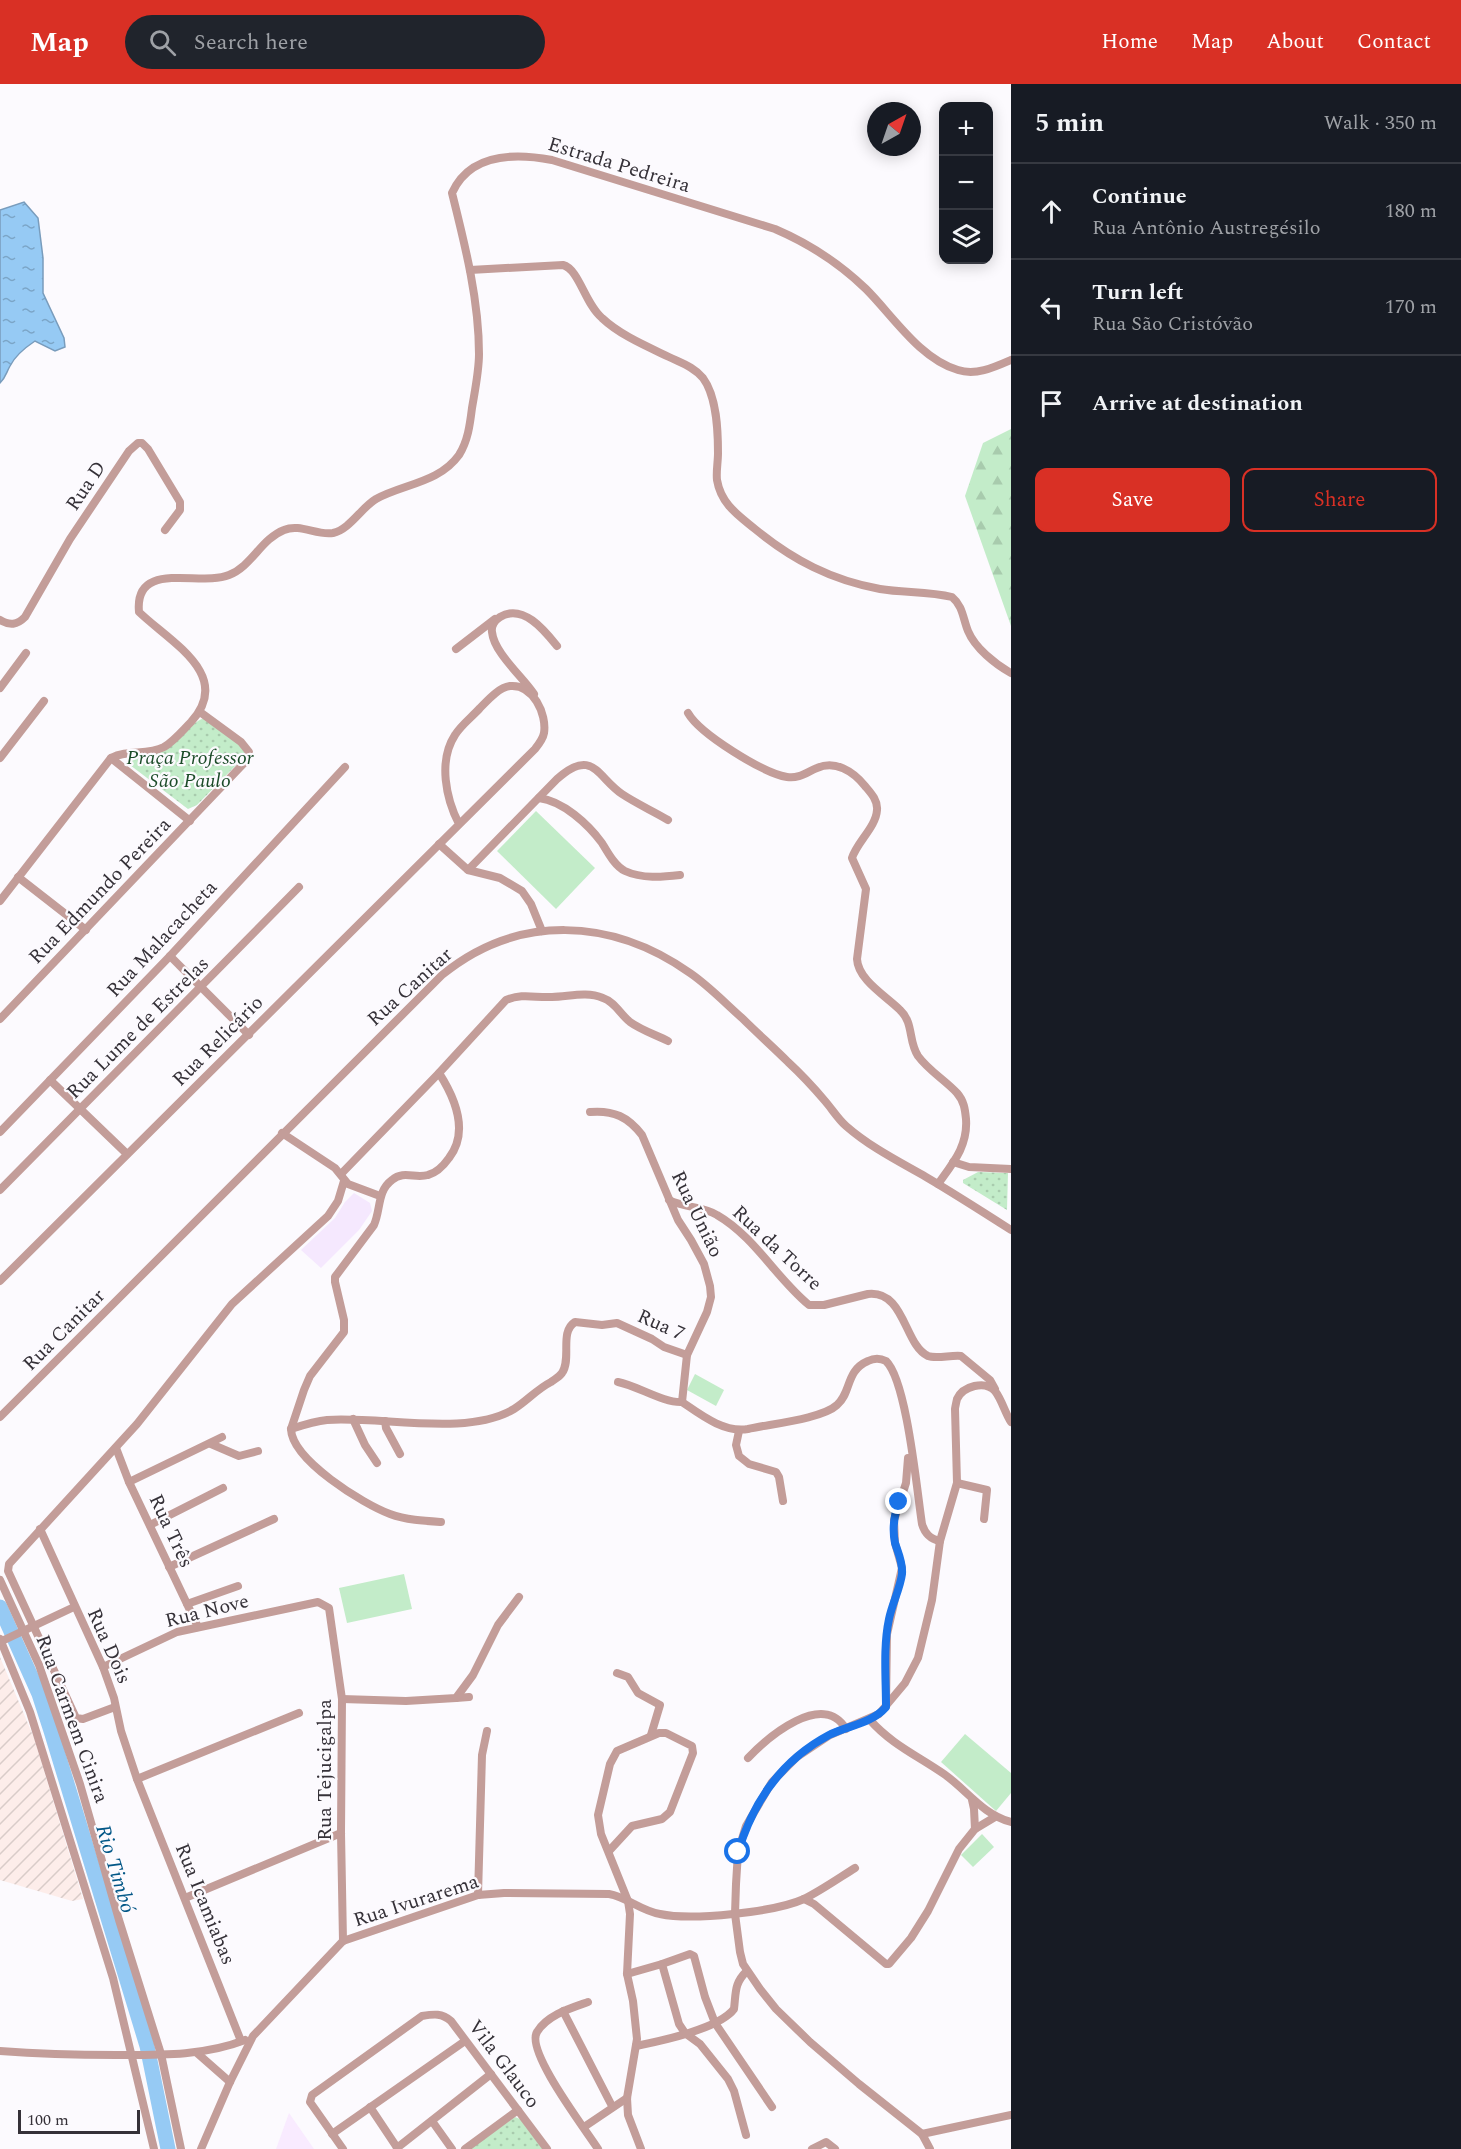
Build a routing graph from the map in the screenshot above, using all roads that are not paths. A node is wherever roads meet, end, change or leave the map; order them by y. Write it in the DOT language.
graph roads {
  1 [pos="470,270"];
  2 [pos="1011,360"];
  3 [pos="165,530"];
  4 [pos="498,618"];
  5 [pos="0,620"];
  6 [pos="557,646"];
  7 [pos="456,649"];
  8 [pos="26,653"];
  9 [pos="1011,673"];
  10 [pos="0,688"];
  11 [pos="44,701"];
  12 [pos="538,703"];
  13 [pos="201,712"];
  14 [pos="688,713"];
  15 [pos="0,758"];
  16 [pos="111,758"];
  17 [pos="345,767"];
  18 [pos="539,798"];
  19 [pos="668,820"];
  20 [pos="190,821"];
  21 [pos="459,824"];
  22 [pos="438,844"];
  23 [pos="468,870"];
  24 [pos="680,875"];
  25 [pos="18,878"];
  26 [pos="298,887"];
  27 [pos="0,901"];
  28 [pos="86,930"];
  29 [pos="542,931"];
  30 [pos="170,956"];
  31 [pos="202,987"];
  32 [pos="0,1019"];
  33 [pos="249,1035"];
  34 [pos="668,1041"];
  35 [pos="439,1073"];
  36 [pos="50,1080"];
  37 [pos="81,1110"];
  38 [pos="590,1112"];
  39 [pos="0,1132"];
  40 [pos="282,1133"];
  41 [pos="127,1154"];
  42 [pos="953,1162"];
  43 [pos="1011,1169"];
  44 [pos="343,1178"];
  45 [pos="938,1184"];
  46 [pos="0,1190"];
  47 [pos="380,1196"];
  48 [pos="669,1200"];
  49 [pos="1011,1230"];
  50 [pos="0,1281"];
  51 [pos="687,1355"];
  52 [pos="618,1382"];
  53 [pos="995,1391"];
  54 [pos="682,1402"];
  55 [pos="0,1417"];
  56 [pos="353,1419"];
  57 [pos="385,1421"];
  58 [pos="1011,1422"];
  59 [pos="291,1429"];
  60 [pos="739,1431"];
  61 [pos="909,1433"];
  62 [pos="222,1437"];
  63 [pos="211,1444"];
  64 [pos="116,1448"];
  65 [pos="258,1451"];
  66 [pos="400,1454"];
  67 [pos="376,1463"];
  68 [pos="129,1482"];
  69 [pos="957,1483"];
  70 [pos="223,1488"];
  71 [pos="783,1501"];
  72 [pos="274,1519"];
  73 [pos="984,1519"];
  74 [pos="441,1522"];
  75 [pos="150,1525"];
  76 [pos="40,1529"];
  77 [pos="940,1541"];
  78 [pos="169,1567"];
  79 [pos="0,1580"];
  80 [pos="238,1586"];
  81 [pos="519,1597"];
  82 [pos="324,1604"];
  83 [pos="187,1605"];
  84 [pos="74,1607"];
  85 [pos="33,1626"];
  86 [pos="198,1627"];
  87 [pos="22,1632"];
  88 [pos="2,1640"];
  89 [pos="103,1667"];
  90 [pos="617,1673"];
  91 [pos="469,1697"];
  92 [pos="456,1698"];
  93 [pos="342,1699"];
  94 [pos="115,1707"];
  95 [pos="886,1707"];
  96 [pos="299,1713"];
  97 [pos="870,1720"];
  98 [pos="846,1729"];
  99 [pos="487,1731"];
  100 [pos="651,1735"];
  101 [pos="748,1758"];
  102 [pos="137,1779"];
  103 [pos="971,1798"];
  104 [pos="995,1817"];
  105 [pos="1011,1822"];
  106 [pos="975,1829"];
  107 [pos="341,1833"];
  108 [pos="609,1851"];
  109 [pos="855,1868"];
  110 [pos="478,1895"];
  111 [pos="185,1898"];
  112 [pos="804,1899"];
  113 [pos="628,1901"];
  114 [pos="735,1914"];
  115 [pos="344,1941"];
  116 [pos="662,1964"];
  117 [pos="747,1971"];
  118 [pos="627,1974"];
  119 [pos="588,2002"];
  120 [pos="563,2011"];
  121 [pos="715,2023"];
  122 [pos="686,2033"];
  123 [pos="253,2036"];
  124 [pos="241,2041"];
  125 [pos="465,2041"];
  126 [pos="636,2046"];
  127 [pos="0,2051"];
  128 [pos="197,2052"];
  129 [pos="135,2055"];
  130 [pos="159,2055"];
  131 [pos="491,2073"];
  132 [pos="230,2082"];
  133 [pos="627,2098"];
  134 [pos="612,2106"];
  135 [pos="772,2107"];
  136 [pos="370,2108"];
  137 [pos="518,2110"];
  138 [pos="1011,2115"];
  139 [pos="432,2121"];
  140 [pos="584,2127"];
  141 [pos="332,2134"];
  142 [pos="922,2134"];
  143 [pos="746,2135"];
  144 [pos="397,2148"];
  145 [pos="154,2149"];
  146 [pos="181,2149"];
  147 [pos="201,2149"];
  148 [pos="343,2149"];
  149 [pos="452,2149"];
  150 [pos="465,2149"];
  151 [pos="547,2149"];
  152 [pos="598,2149"];
  153 [pos="641,2149"];
  154 [pos="812,2149"];
  155 [pos="835,2149"];
  156 [pos="930,2149"];
  1 -- 2 [label="street, Estrada Pedreira"];
  1 -- 9 [label="street"];
  1 -- 13 [label="street, Estrada Pedreira"];
  3 -- 5 [label="street, Rua D"];
  4 -- 6 [label="street"];
  4 -- 7 [label="street"];
  4 -- 12 [label="street"];
  8 -- 10 [label="street"];
  11 -- 15 [label="street"];
  12 -- 21 [label="street, Rua Relicário"];
  12 -- 21 [label="street"];
  13 -- 16 [label="street"];
  13 -- 20 [label="street, Rua Edmundo Pereira"];
  14 -- 42 [label="street"];
  16 -- 20 [label="street"];
  16 -- 25 [label="street"];
  17 -- 30 [label="street, Rua Malacacheta"];
  18 -- 19 [label="street"];
  18 -- 23 [label="street"];
  18 -- 24 [label="street"];
  20 -- 28 [label="street, Rua Edmundo Pereira"];
  21 -- 22 [label="street, Rua Relicário"];
  22 -- 23 [label="street"];
  22 -- 33 [label="street, Rua Relicário"];
  23 -- 29 [label="street"];
  25 -- 27 [label="street"];
  25 -- 28 [label="street"];
  26 -- 31 [label="street, Rua Lume de Estrelas"];
  28 -- 32 [label="street, Rua Edmundo Pereira"];
  29 -- 40 [label="street, Rua Canitar"];
  29 -- 45 [label="street, Rua Canitar"];
  30 -- 31 [label="street"];
  30 -- 36 [label="street, Rua Malacacheta"];
  31 -- 33 [label="street"];
  31 -- 37 [label="street, Rua Lume de Estrelas"];
  33 -- 41 [label="street, Rua Relicário"];
  34 -- 35 [label="street"];
  35 -- 44 [label="street"];
  35 -- 47 [label="street"];
  36 -- 37 [label="street"];
  36 -- 39 [label="street, Rua Malacacheta"];
  37 -- 41 [label="street"];
  37 -- 46 [label="street, Rua Lume de Estrelas"];
  38 -- 48 [label="street, Rua União"];
  40 -- 44 [label="street"];
  40 -- 55 [label="street, Rua Canitar"];
  41 -- 50 [label="street, Rua Relicário"];
  42 -- 43 [label="street"];
  42 -- 45 [label="street"];
  44 -- 47 [label="street"];
  44 -- 64 [label="street"];
  45 -- 49 [label="street, Rua Canitar"];
  47 -- 59 [label="street"];
  48 -- 51 [label="street, Rua União"];
  48 -- 53 [label="street, Rua da Torre"];
  51 -- 54 [label="street, Rua União"];
  51 -- 57 [label="street, Rua 7"];
  52 -- 54 [label="street"];
  53 -- 58 [label="street"];
  53 -- 69 [label="street"];
  54 -- 60 [label="street"];
  56 -- 57 [label="street"];
  56 -- 59 [label="street"];
  56 -- 67 [label="street"];
  57 -- 66 [label="street"];
  59 -- 74 [label="street"];
  60 -- 61 [label="street"];
  60 -- 71 [label="street"];
  61 -- 77 [label="street"];
  61 -- 95 [label="street"];
  62 -- 63 [label="street"];
  63 -- 65 [label="street"];
  63 -- 68 [label="street"];
  64 -- 68 [label="street, Rua Três"];
  64 -- 76 [label="street"];
  68 -- 75 [label="street, Rua Três"];
  69 -- 73 [label="street"];
  69 -- 77 [label="street"];
  70 -- 75 [label="street"];
  72 -- 78 [label="street"];
  75 -- 78 [label="street, Rua Três"];
  76 -- 84 [label="street, Rua Dois"];
  76 -- 85 [label="street"];
  77 -- 95 [label="street"];
  78 -- 83 [label="street, Rua Três"];
  79 -- 87 [label="street, Rua Carmem Cinira"];
  80 -- 83 [label="street"];
  81 -- 92 [label="street"];
  82 -- 86 [label="street, Rua Nove"];
  82 -- 93 [label="street, Rua Tejucigalpa"];
  83 -- 86 [label="street, Rua Três"];
  84 -- 85 [label="street"];
  84 -- 89 [label="street, Rua Dois"];
  85 -- 87 [label="street"];
  85 -- 94 [label="street"];
  86 -- 89 [label="street, Rua Nove"];
  87 -- 88 [label="street"];
  87 -- 130 [label="street, Rua Carmem Cinira"];
  88 -- 129 [label="street, Rua Carmem Cinira"];
  89 -- 94 [label="street, Rua Dois"];
  90 -- 100 [label="street"];
  91 -- 92 [label="street"];
  92 -- 93 [label="street"];
  93 -- 107 [label="street, Rua Tejucigalpa"];
  94 -- 102 [label="street, Rua Dois"];
  95 -- 97 [label="street"];
  96 -- 102 [label="street"];
  97 -- 98 [label="street"];
  97 -- 103 [label="street"];
  98 -- 101 [label="street"];
  98 -- 114 [label="street"];
  99 -- 110 [label="street"];
  100 -- 108 [label="street"];
  100 -- 108 [label="street"];
  102 -- 111 [label="street, Rua Icamiabas"];
  103 -- 104 [label="street"];
  103 -- 106 [label="street"];
  104 -- 105 [label="street"];
  104 -- 106 [label="street"];
  106 -- 112 [label="street"];
  107 -- 111 [label="street"];
  107 -- 115 [label="street, Rua Tejucigalpa"];
  108 -- 113 [label="street"];
  109 -- 112 [label="street, Rua Ivurarema"];
  110 -- 113 [label="street, Rua Ivurarema"];
  110 -- 115 [label="street, Rua Ivurarema"];
  111 -- 124 [label="street, Rua Icamiabas"];
  112 -- 114 [label="street, Rua Ivurarema"];
  113 -- 114 [label="street, Rua Ivurarema"];
  113 -- 118 [label="street"];
  114 -- 117 [label="street"];
  115 -- 123 [label="street, Rua Ivurarema"];
  116 -- 118 [label="street"];
  116 -- 121 [label="street"];
  116 -- 122 [label="street"];
  117 -- 121 [label="street"];
  117 -- 142 [label="street"];
  118 -- 126 [label="street"];
  119 -- 120 [label="street"];
  120 -- 134 [label="street"];
  120 -- 140 [label="street"];
  121 -- 122 [label="street"];
  121 -- 135 [label="street"];
  122 -- 126 [label="street"];
  122 -- 143 [label="street"];
  123 -- 124 [label="street"];
  123 -- 132 [label="street"];
  124 -- 128 [label="street"];
  125 -- 131 [label="street, Vila Glauco"];
  125 -- 136 [label="street"];
  125 -- 141 [label="street, Vila Glauco"];
  126 -- 133 [label="street"];
  127 -- 129 [label="street"];
  128 -- 130 [label="street"];
  128 -- 132 [label="street"];
  129 -- 130 [label="street"];
  129 -- 145 [label="street, Rua Carmem Cinira"];
  130 -- 146 [label="street, Rua Carmem Cinira"];
  131 -- 137 [label="street, Vila Glauco"];
  131 -- 139 [label="street"];
  132 -- 147 [label="street"];
  133 -- 134 [label="street"];
  133 -- 153 [label="street"];
  134 -- 140 [label="street"];
  136 -- 141 [label="street"];
  136 -- 144 [label="street"];
  137 -- 150 [label="street"];
  137 -- 151 [label="street, Vila Glauco"];
  138 -- 142 [label="street"];
  139 -- 144 [label="street"];
  139 -- 149 [label="street"];
  140 -- 152 [label="street"];
  141 -- 148 [label="street"];
  142 -- 156 [label="street"];
  154 -- 155 [label="street"];
}
